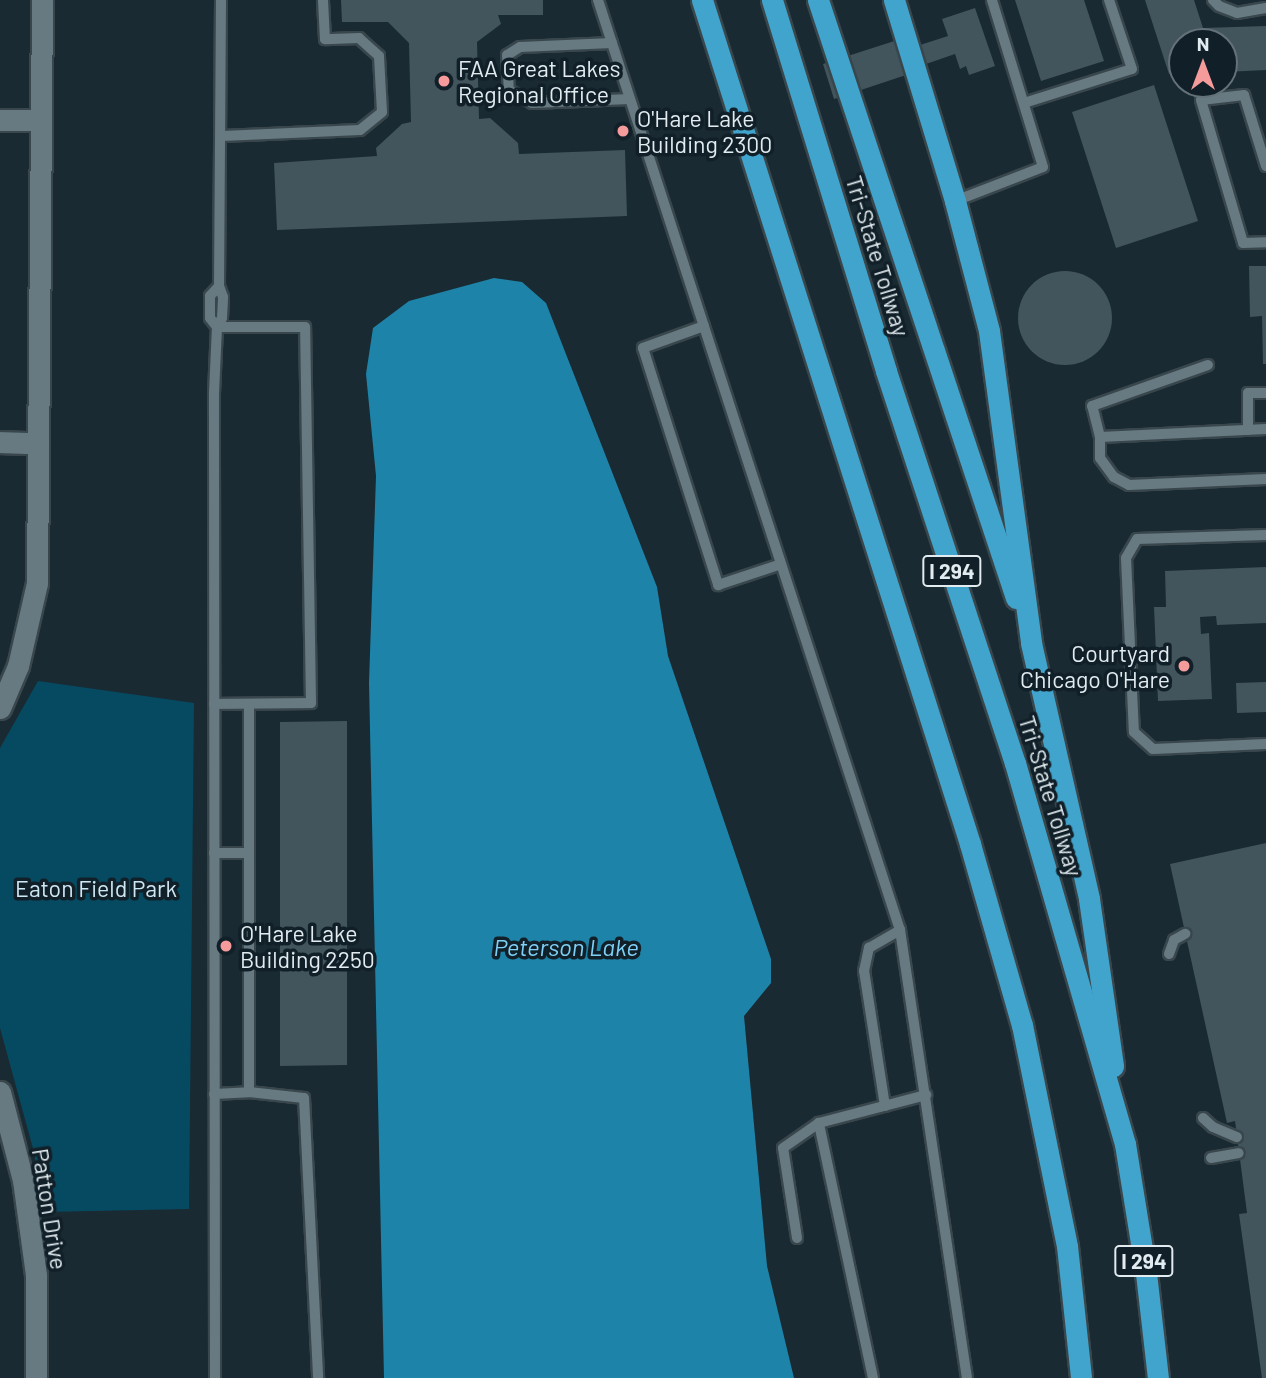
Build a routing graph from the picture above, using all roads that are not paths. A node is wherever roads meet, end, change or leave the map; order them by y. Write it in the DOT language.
graph roads {
  1 [pos="42,0"];
  2 [pos="221,0"];
  3 [pos="324,0"];
  4 [pos="598,0"];
  5 [pos="702,0"];
  6 [pos="772,0"];
  7 [pos="818,0"];
  8 [pos="894,0"];
  9 [pos="992,0"];
  10 [pos="1109,0"];
  11 [pos="1213,0"];
  12 [pos="1266,8"];
  13 [pos="612,43"];
  14 [pos="630,99"];
  15 [pos="1024,103"];
  16 [pos="0,120"];
  17 [pos="40,120"];
  18 [pos="222,136"];
  19 [pos="1266,166"];
  20 [pos="955,201"];
  21 [pos="1266,242"];
  22 [pos="704,326"];
  23 [pos="217,327"];
  24 [pos="1208,365"];
  25 [pos="1266,393"];
  26 [pos="1266,429"];
  27 [pos="1248,430"];
  28 [pos="1100,437"];
  29 [pos="0,442"];
  30 [pos="38,443"];
  31 [pos="1266,479"];
  32 [pos="1266,535"];
  33 [pos="781,564"];
  34 [pos="1031,643"];
  35 [pos="214,704"];
  36 [pos="249,704"];
  37 [pos="0,708"];
  38 [pos="1266,744"];
  39 [pos="214,853"];
  40 [pos="249,853"];
  41 [pos="900,930"];
  42 [pos="1185,934"];
  43 [pos="1169,954"];
  44 [pos="248,1092"];
  45 [pos="0,1093"];
  46 [pos="215,1094"];
  47 [pos="926,1095"];
  48 [pos="885,1105"];
  49 [pos="1203,1118"];
  50 [pos="819,1123"];
  51 [pos="1237,1138"];
  52 [pos="1125,1144"];
  53 [pos="1239,1153"];
  54 [pos="1211,1158"];
  55 [pos="797,1238"];
  56 [pos="36,1378"];
  57 [pos="215,1378"];
  58 [pos="318,1378"];
  59 [pos="873,1378"];
  60 [pos="967,1378"];
  61 [pos="1082,1378"];
  62 [pos="1158,1378"];
  1 -- 17 [label="street"];
  2 -- 18 [label="lane"];
  3 -- 18 [label="lane"];
  4 -- 13 [label="lane"];
  5 -- 61 [label="highway, I 294"];
  6 -- 52 [label="highway, Tri-State Tollway / I 294"];
  7 -- 34 [label="highway"];
  8 -- 20 [label="highway"];
  9 -- 15 [label="lane"];
  10 -- 15 [label="lane"];
  11 -- 12 [label="lane"];
  13 -- 14 [label="lane"];
  13 -- 14 [label="lane"];
  14 -- 22 [label="lane"];
  15 -- 20 [label="lane"];
  16 -- 17 [label="street"];
  17 -- 30 [label="street"];
  18 -- 23 [label="lane"];
  19 -- 21 [label="lane"];
  20 -- 34 [label="highway"];
  22 -- 33 [label="lane"];
  22 -- 33 [label="lane"];
  23 -- 35 [label="lane"];
  23 -- 36 [label="lane"];
  24 -- 28 [label="lane"];
  25 -- 27 [label="lane"];
  26 -- 27 [label="lane"];
  27 -- 28 [label="lane"];
  28 -- 31 [label="lane"];
  29 -- 30 [label="street"];
  30 -- 37 [label="street"];
  32 -- 38 [label="lane"];
  33 -- 41 [label="lane"];
  34 -- 52 [label="highway"];
  35 -- 36 [label="lane"];
  35 -- 39 [label="lane"];
  36 -- 40 [label="lane"];
  39 -- 40 [label="lane"];
  39 -- 46 [label="lane"];
  40 -- 44 [label="lane"];
  41 -- 47 [label="lane"];
  41 -- 48 [label="lane"];
  42 -- 43 [label="lane"];
  44 -- 46 [label="lane"];
  44 -- 58 [label="lane"];
  45 -- 56 [label="street, Patton Drive"];
  46 -- 57 [label="lane"];
  47 -- 48 [label="lane"];
  47 -- 60 [label="lane"];
  48 -- 50 [label="lane"];
  49 -- 51 [label="lane"];
  50 -- 55 [label="lane"];
  50 -- 59 [label="lane"];
  52 -- 62 [label="highway, Tri-State Tollway / I 294"];
  53 -- 54 [label="lane"];
}
